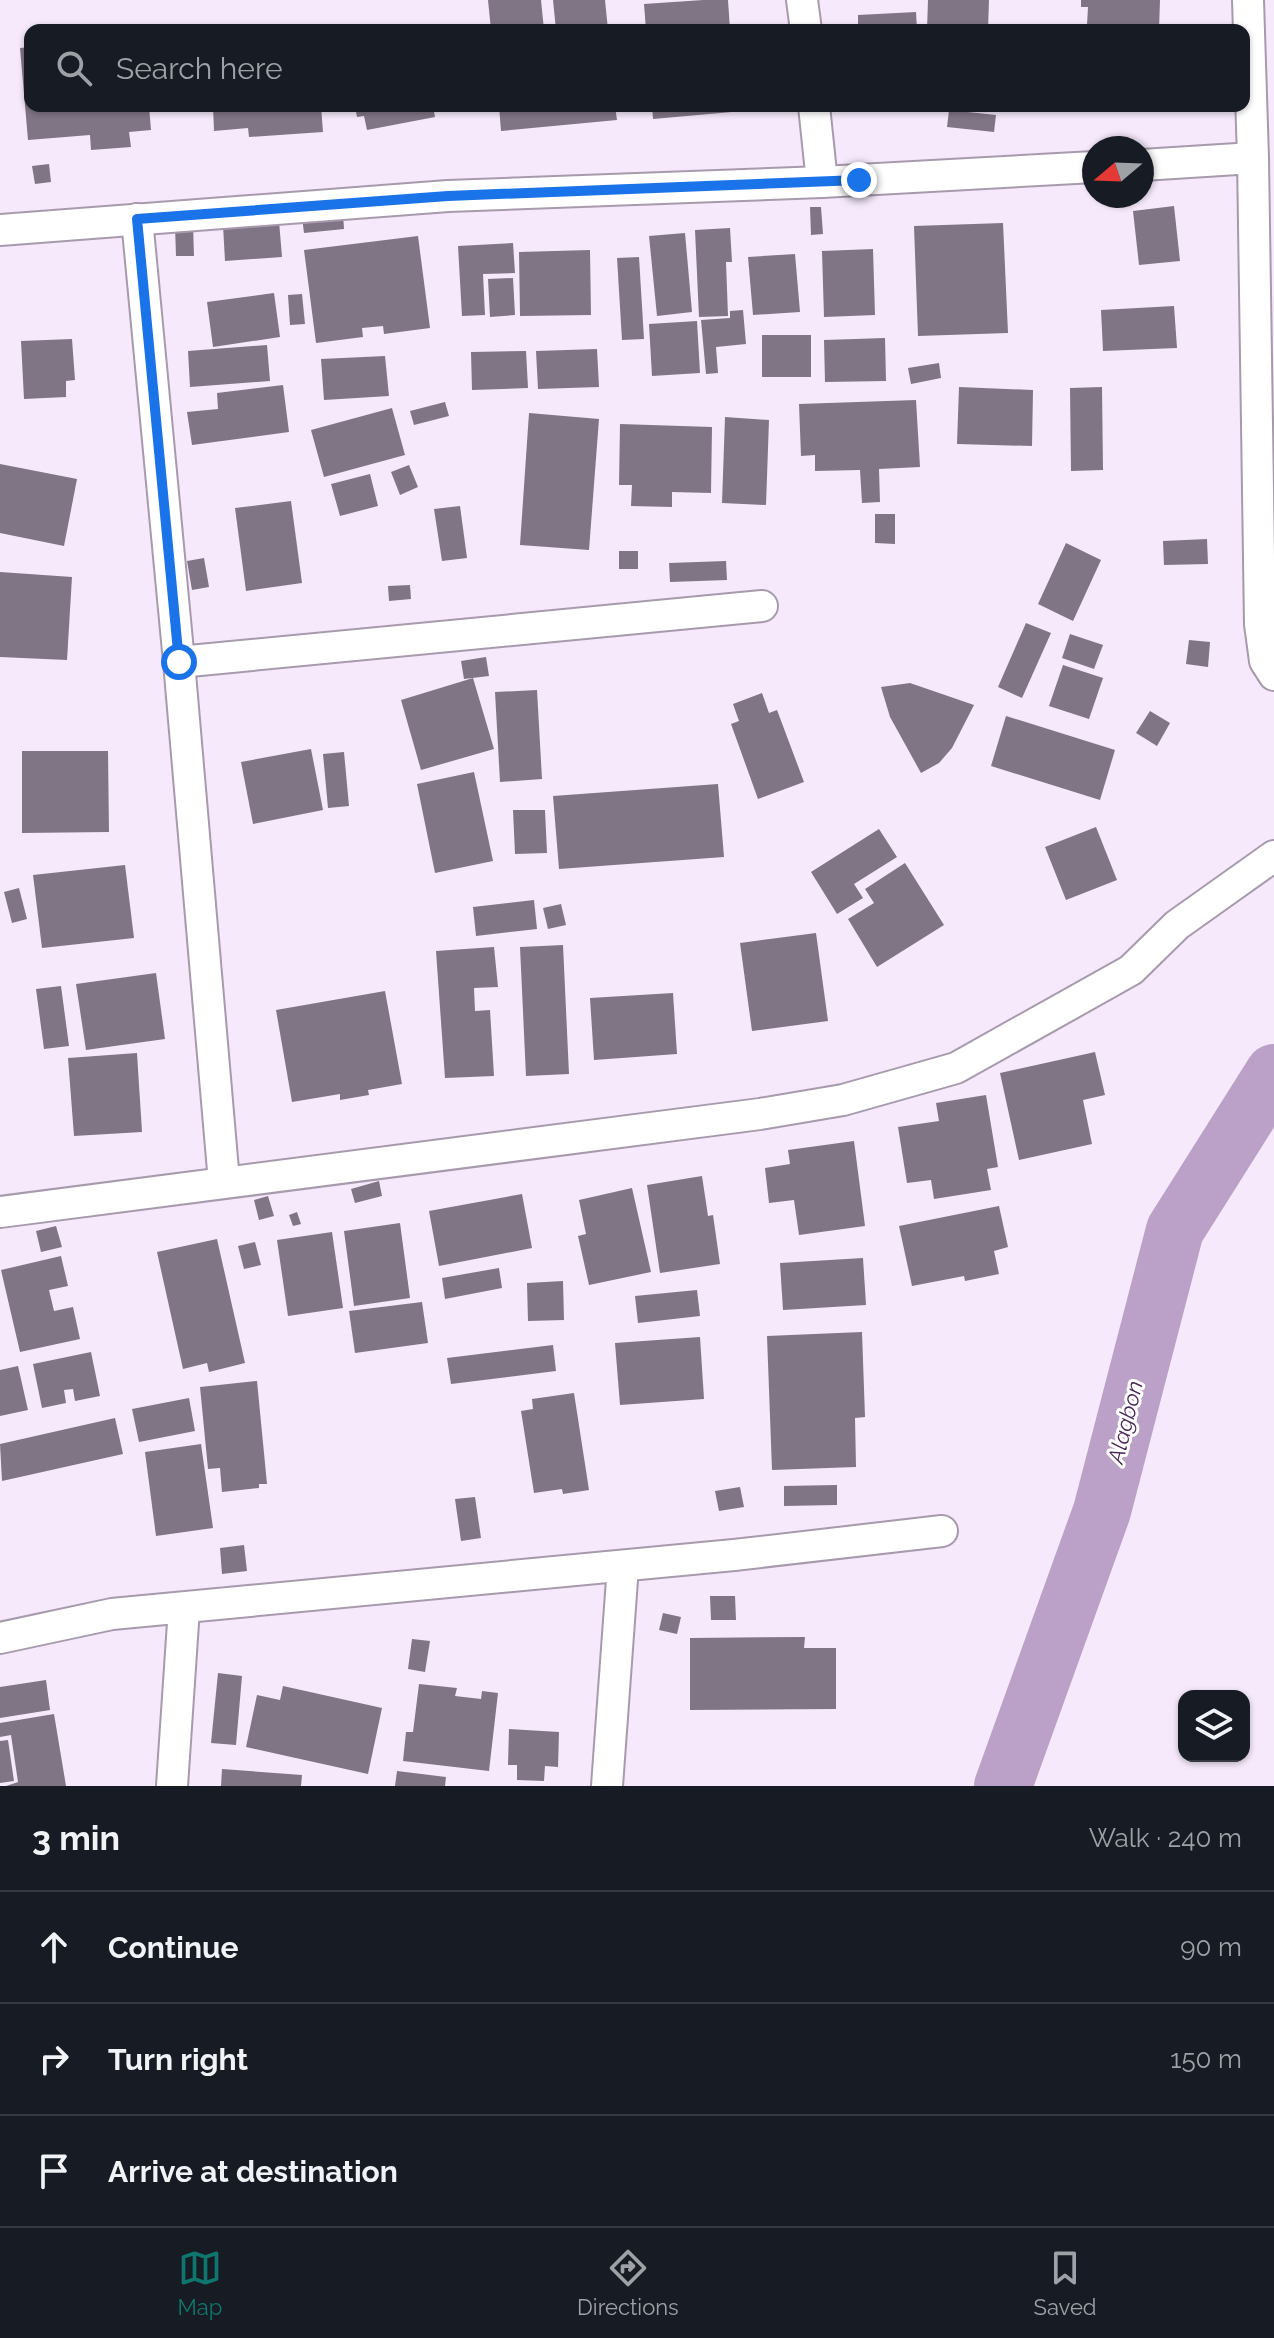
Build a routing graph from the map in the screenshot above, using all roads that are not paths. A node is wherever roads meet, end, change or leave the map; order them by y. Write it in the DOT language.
graph roads {
  1 [pos="802,0"];
  2 [pos="1248,0"];
  3 [pos="805,24"];
  4 [pos="1249,24"];
  5 [pos="1250,63"];
  6 [pos="815,112"];
  7 [pos="1253,158"];
  8 [pos="1154,164"];
  9 [pos="1082,168"];
  10 [pos="822,182"];
  11 [pos="137,219"];
  12 [pos="0,230"];
  13 [pos="762,606"];
  14 [pos="179,662"];
  15 [pos="1274,675"];
  16 [pos="1274,856"];
  17 [pos="224,1182"];
  18 [pos="0,1212"];
  19 [pos="942,1531"];
  20 [pos="623,1566"];
  21 [pos="184,1608"];
  22 [pos="0,1638"];
  23 [pos="172,1786"];
  24 [pos="607,1786"];
  1 -- 3 [label="street"];
  2 -- 4 [label="street"];
  5 -- 7 [label="street"];
  6 -- 10 [label="street"];
  7 -- 8 [label="street"];
  7 -- 15 [label="street"];
  9 -- 10 [label="street"];
  10 -- 11 [label="street"];
  11 -- 12 [label="street"];
  11 -- 14 [label="street"];
  13 -- 14 [label="street"];
  14 -- 17 [label="street"];
  16 -- 17 [label="street"];
  17 -- 18 [label="street"];
  19 -- 20 [label="street"];
  20 -- 21 [label="street"];
  20 -- 24 [label="street"];
  21 -- 22 [label="street"];
  21 -- 23 [label="street"];
}
